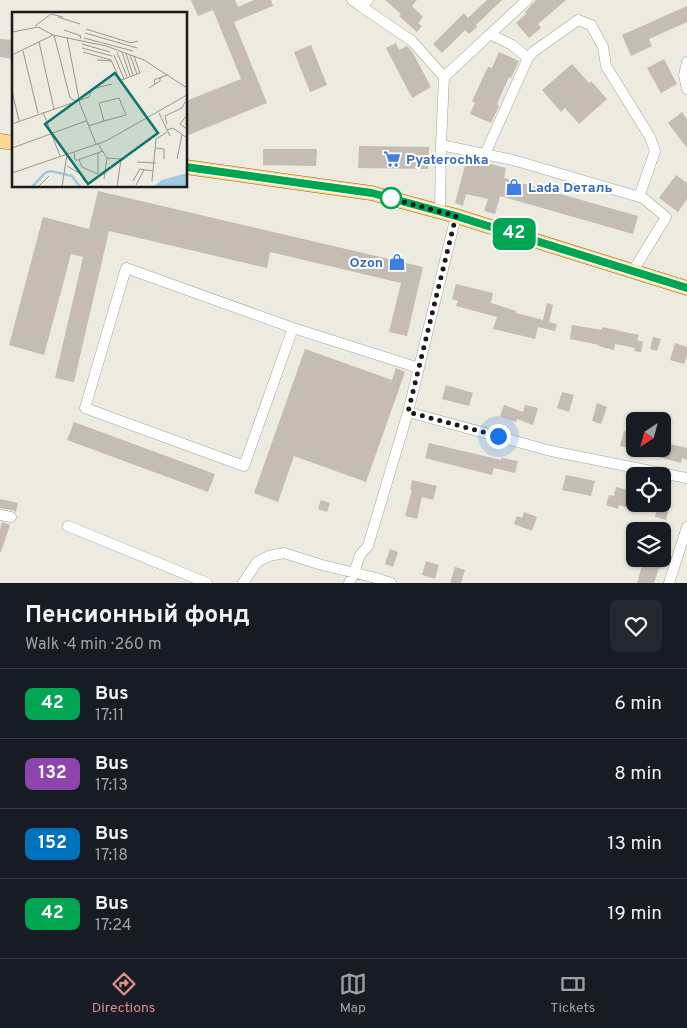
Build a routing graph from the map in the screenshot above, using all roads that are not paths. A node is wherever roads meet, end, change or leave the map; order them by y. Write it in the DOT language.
graph roads {
  1 [pos="352,0"];
  2 [pos="527,0"];
  3 [pos="365,4"];
  4 [pos="490,34"];
  5 [pos="528,58"];
  6 [pos="687,62"];
  7 [pos="444,77"];
  8 [pos="687,89"];
  9 [pos="441,145"];
  10 [pos="485,154"];
  11 [pos="188,167"];
  12 [pos="640,197"];
  13 [pos="440,212"];
  14 [pos="456,216"];
  15 [pos="633,271"];
  16 [pos="687,288"];
  17 [pos="293,328"];
  18 [pos="419,368"];
  19 [pos="408,412"];
  20 [pos="687,478"];
  21 [pos="0,515"];
  22 [pos="11,517"];
  23 [pos="68,526"];
  24 [pos="687,527"];
  25 [pos="354,573"];
  26 [pos="378,580"];
  27 [pos="207,583"];
  28 [pos="243,583"];
  29 [pos="349,583"];
  30 [pos="390,583"];
  31 [pos="670,583"];
  1 -- 3 [label="street"];
  2 -- 4 [label="street"];
  3 -- 7 [label="street"];
  4 -- 5 [label="street"];
  4 -- 7 [label="street"];
  5 -- 10 [label="street"];
  5 -- 12 [label="street"];
  6 -- 8 [label="street"];
  7 -- 9 [label="street"];
  9 -- 10 [label="street"];
  9 -- 13 [label="street"];
  10 -- 12 [label="street"];
  11 -- 13 [label="main road"];
  12 -- 15 [label="street"];
  13 -- 14 [label="main road"];
  14 -- 15 [label="main road"];
  14 -- 18 [label="street"];
  15 -- 16 [label="main road"];
  17 -- 17 [label="street"];
  17 -- 18 [label="street"];
  18 -- 19 [label="street"];
  19 -- 20 [label="street"];
  19 -- 25 [label="street"];
  21 -- 22 [label="street"];
  23 -- 27 [label="street"];
  24 -- 31 [label="street"];
  25 -- 26 [label="street"];
  25 -- 28 [label="street"];
  25 -- 29 [label="street"];
  26 -- 30 [label="street"];
}
